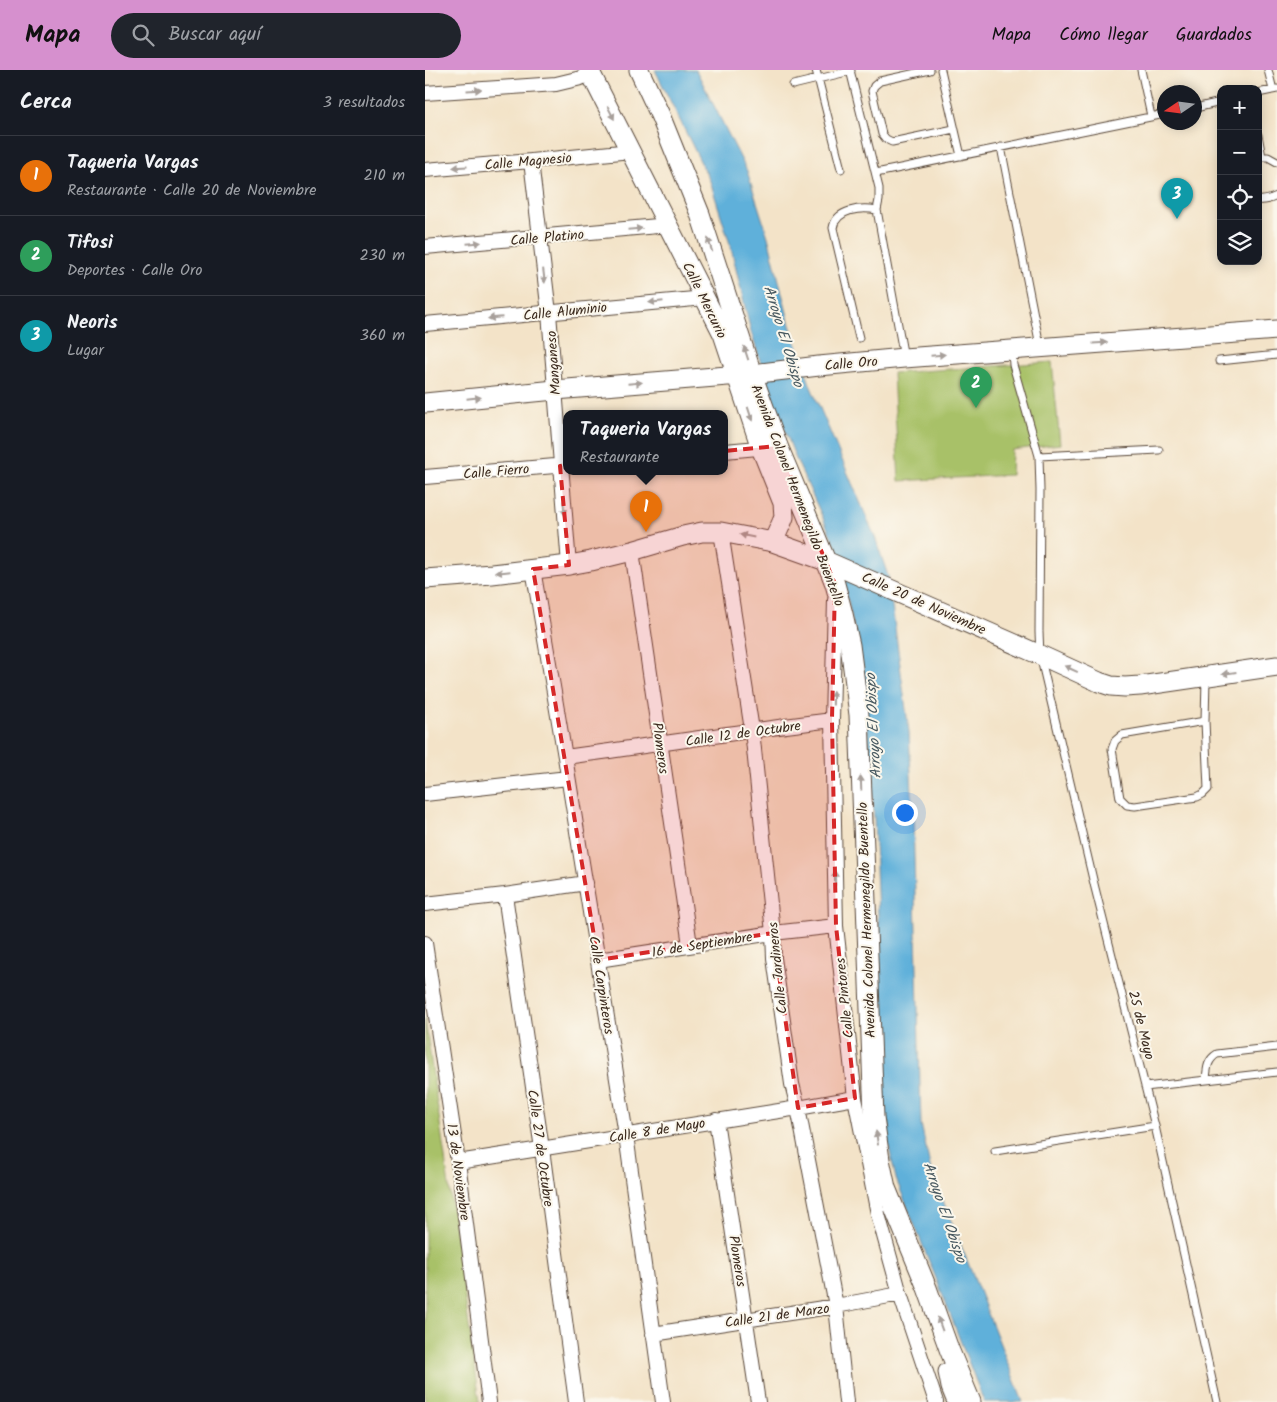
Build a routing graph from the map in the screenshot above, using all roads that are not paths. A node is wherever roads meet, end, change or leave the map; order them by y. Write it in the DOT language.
graph roads {
  1 [pos="639,70"];
  2 [pos="816,70"];
  3 [pos="851,70"];
  4 [pos="930,70"];
  5 [pos="941,70"];
  6 [pos="1141,70"];
  7 [pos="1269,70"];
  8 [pos="591,71"];
  9 [pos="818,78"];
  10 [pos="793,85"];
  11 [pos="1275,89"];
  12 [pos="1262,92"];
  13 [pos="425,93"];
  14 [pos="1217,103"];
  15 [pos="1202,106"];
  16 [pos="1157,115"];
  17 [pos="1151,116"];
  18 [pos="954,129"];
  19 [pos="1001,147"];
  20 [pos="631,151"];
  21 [pos="961,156"];
  22 [pos="1262,157"];
  23 [pos="531,161"];
  24 [pos="1277,162"];
  25 [pos="841,169"];
  26 [pos="425,170"];
  27 [pos="876,173"];
  28 [pos="1277,196"];
  29 [pos="1262,200"];
  30 [pos="877,210"];
  31 [pos="669,225"];
  32 [pos="539,238"];
  33 [pos="425,247"];
  34 [pos="705,298"];
  35 [pos="549,313"];
  36 [pos="425,324"];
  37 [pos="1277,330"];
  38 [pos="731,331"];
  39 [pos="859,338"];
  40 [pos="1041,347"];
  41 [pos="1012,349"];
  42 [pos="1277,355"];
  43 [pos="904,358"];
  44 [pos="1219,361"];
  45 [pos="750,374"];
  46 [pos="555,390"];
  47 [pos="425,403"];
  48 [pos="770,447"];
  49 [pos="1159,450"];
  50 [pos="728,451"];
  51 [pos="1039,456"];
  52 [pos="563,457"];
  53 [pos="563,465"];
  54 [pos="564,475"];
  55 [pos="425,477"];
  56 [pos="721,532"];
  57 [pos="773,542"];
  58 [pos="632,551"];
  59 [pos="826,561"];
  60 [pos="569,565"];
  61 [pos="533,569"];
  62 [pos="425,579"];
  63 [pos="835,584"];
  64 [pos="1040,655"];
  65 [pos="1277,666"];
  66 [pos="1206,676"];
  67 [pos="832,720"];
  68 [pos="1205,721"];
  69 [pos="752,730"];
  70 [pos="661,745"];
  71 [pos="565,757"];
  72 [pos="568,778"];
  73 [pos="425,794"];
  74 [pos="586,883"];
  75 [pos="505,895"];
  76 [pos="425,904"];
  77 [pos="836,926"];
  78 [pos="773,933"];
  79 [pos="425,943"];
  80 [pos="691,945"];
  81 [pos="598,960"];
  82 [pos="1277,1047"];
  83 [pos="1277,1072"];
  84 [pos="1206,1080"];
  85 [pos="1145,1087"];
  86 [pos="855,1098"];
  87 [pos="798,1108"];
  88 [pos="716,1120"];
  89 [pos="1155,1126"];
  90 [pos="626,1134"];
  91 [pos="541,1149"];
  92 [pos="995,1151"];
  93 [pos="458,1162"];
  94 [pos="901,1294"];
  95 [pos="836,1306"];
  96 [pos="746,1319"];
  97 [pos="653,1334"];
  98 [pos="949,1349"];
  99 [pos="489,1402"];
  100 [pos="576,1402"];
  101 [pos="663,1402"];
  102 [pos="758,1402"];
  103 [pos="846,1402"];
  104 [pos="936,1402"];
  105 [pos="957,1402"];
  106 [pos="971,1402"];
  107 [pos="1217,1402"];
  38 -- 1 [label="street, one-way"];
  2 -- 9 [label="lane"];
  3 -- 9 [label="lane"];
  3 -- 27 [label="lane"];
  4 -- 18 [label="lane"];
  5 -- 18 [label="lane"];
  6 -- 17 [label="lane"];
  7 -- 11 [label="lane"];
  13 -- 8 [label="street, one-way"];
  8 -- 20 [label="street, Calle Mercurio, one-way"];
  9 -- 10 [label="lane"];
  9 -- 25 [label="lane"];
  11 -- 12 [label="lane"];
  14 -- 15 [label="lane"];
  16 -- 17 [label="lane"];
  17 -- 19 [label="lane"];
  18 -- 21 [label="lane"];
  19 -- 21 [label="lane"];
  19 -- 40 [label="lane"];
  20 -- 23 [label="street, Calle Magnesio"];
  20 -- 31 [label="street, Calle Mercurio"];
  21 -- 27 [label="lane"];
  22 -- 24 [label="lane"];
  23 -- 26 [label="street, Calle Magnesio, one-way"];
  23 -- 32 [label="street, Manganeso"];
  27 -- 30 [label="lane"];
  28 -- 29 [label="lane"];
  30 -- 39 [label="lane"];
  30 -- 43 [label="lane"];
  32 -- 31 [label="street, Calle Platino, one-way"];
  31 -- 34 [label="street, Calle Mercurio"];
  33 -- 32 [label="street, Calle Platino, one-way"];
  32 -- 35 [label="street, Manganeso, one-way"];
  34 -- 35 [label="street, Calle Aluminio, one-way"];
  34 -- 38 [label="street, Calle Mercurio"];
  35 -- 36 [label="street, Calle Aluminio, one-way"];
  35 -- 46 [label="street, Manganeso"];
  40 -- 37 [label="street, Calle Oro, one-way"];
  38 -- 45 [label="street, Calle Mercurio"];
  40 -- 41 [label="street, Calle Oro"];
  43 -- 41 [label="street, Calle Oro, one-way"];
  41 -- 51 [label="lane, 25 de Mayo"];
  42 -- 44 [label="lane"];
  43 -- 45 [label="street, Calle Oro"];
  46 -- 45 [label="street, Calle Oro, one-way"];
  45 -- 48 [label="street, Calle Mercurio"];
  47 -- 46 [label="street, Calle Oro, one-way"];
  46 -- 52 [label="street, Manganeso"];
  48 -- 50 [label="street"];
  48 -- 57 [label="street, Calle Mercurio"];
  48 -- 59 [label="street, Avenida Colonel Hermenegildo Buentello"];
  49 -- 51 [label="lane"];
  51 -- 64 [label="lane, 25 de Mayo"];
  53 -- 55 [label="street, Calle Fierro"];
  54 -- 60 [label="street, Manganeso, one-way"];
  57 -- 56 [label="street, Calle 20 de Noviembre, one-way"];
  56 -- 58 [label="street, Calle 20 de Noviembre"];
  56 -- 69 [label="street, Calle Jardineros"];
  57 -- 59 [label="street, Calle 20 de Noviembre"];
  58 -- 60 [label="street, Calle 20 de Noviembre"];
  58 -- 70 [label="street, Plomeros"];
  59 -- 63 [label="street, Avenida Colonel Hermenegildo Buentello"];
  59 -- 64 [label="street, Calle 20 de Noviembre"];
  60 -- 61 [label="street, Calle 20 de Noviembre"];
  61 -- 62 [label="street, Calle 20 de Noviembre, one-way"];
  61 -- 71 [label="street, Calle Carpinteros"];
  67 -- 63 [label="street, Calle Pintores, one-way"];
  98 -- 63 [label="street, Avenida Colonel Hermenegildo Buentello, one-way"];
  66 -- 64 [label="street, Calle 20 de Noviembre, one-way"];
  64 -- 85 [label="lane, 25 de Mayo"];
  65 -- 66 [label="street, Calle 20 de Noviembre, one-way"];
  66 -- 68 [label="lane"];
  67 -- 69 [label="street, Calle 12 de Octubre"];
  77 -- 67 [label="street, Calle Pintores, one-way"];
  68 -- 68 [label="lane"];
  69 -- 70 [label="street, Calle 12 de Octubre"];
  69 -- 78 [label="street, Calle Jardineros"];
  70 -- 71 [label="street, Calle 12 de Octubre"];
  70 -- 80 [label="street, Plomeros"];
  71 -- 72 [label="street, Calle Carpinteros"];
  72 -- 73 [label="street"];
  72 -- 74 [label="street, Calle Carpinteros"];
  74 -- 75 [label="street"];
  74 -- 81 [label="street, Calle Carpinteros"];
  75 -- 76 [label="street"];
  75 -- 91 [label="street, Calle 27 de Octubre"];
  77 -- 78 [label="street, 16 de Septiembre"];
  77 -- 86 [label="street, Calle Pintores"];
  78 -- 80 [label="street, 16 de Septiembre"];
  78 -- 87 [label="street, Calle Jardineros"];
  79 -- 93 [label="street, 13 de Noviembre"];
  80 -- 81 [label="street, 16 de Septiembre"];
  81 -- 90 [label="street, Calle Carpinteros"];
  82 -- 84 [label="lane"];
  83 -- 84 [label="lane"];
  84 -- 85 [label="lane"];
  85 -- 89 [label="lane, 25 de Mayo"];
  86 -- 87 [label="street, Calle 8 de Mayo"];
  86 -- 94 [label="street, Calle Pintores"];
  87 -- 88 [label="street, Calle 8 de Mayo"];
  87 -- 95 [label="street, Calle Jardineros"];
  88 -- 90 [label="street, Calle 8 de Mayo"];
  88 -- 96 [label="street, Plomeros"];
  89 -- 92 [label="lane"];
  89 -- 107 [label="lane, 25 de Mayo"];
  90 -- 91 [label="street, Calle 8 de Mayo"];
  90 -- 97 [label="street, Calle Carpinteros"];
  91 -- 93 [label="street, Calle 8 de Mayo"];
  91 -- 100 [label="street, Calle 27 de Octubre"];
  93 -- 99 [label="street, 13 de Noviembre"];
  94 -- 95 [label="street, Calle 21 de Marzo"];
  94 -- 104 [label="street, Calle Pintores"];
  95 -- 96 [label="street, Calle 21 de Marzo"];
  95 -- 103 [label="street, Calle Jardineros"];
  96 -- 97 [label="street, Calle 21 de Marzo"];
  96 -- 102 [label="street, Plomeros"];
  97 -- 101 [label="street, Calle Carpinteros"];
  98 -- 105 [label="street"];
  98 -- 106 [label="street, Avenida Colonel Hermenegildo Buentello"];
}
